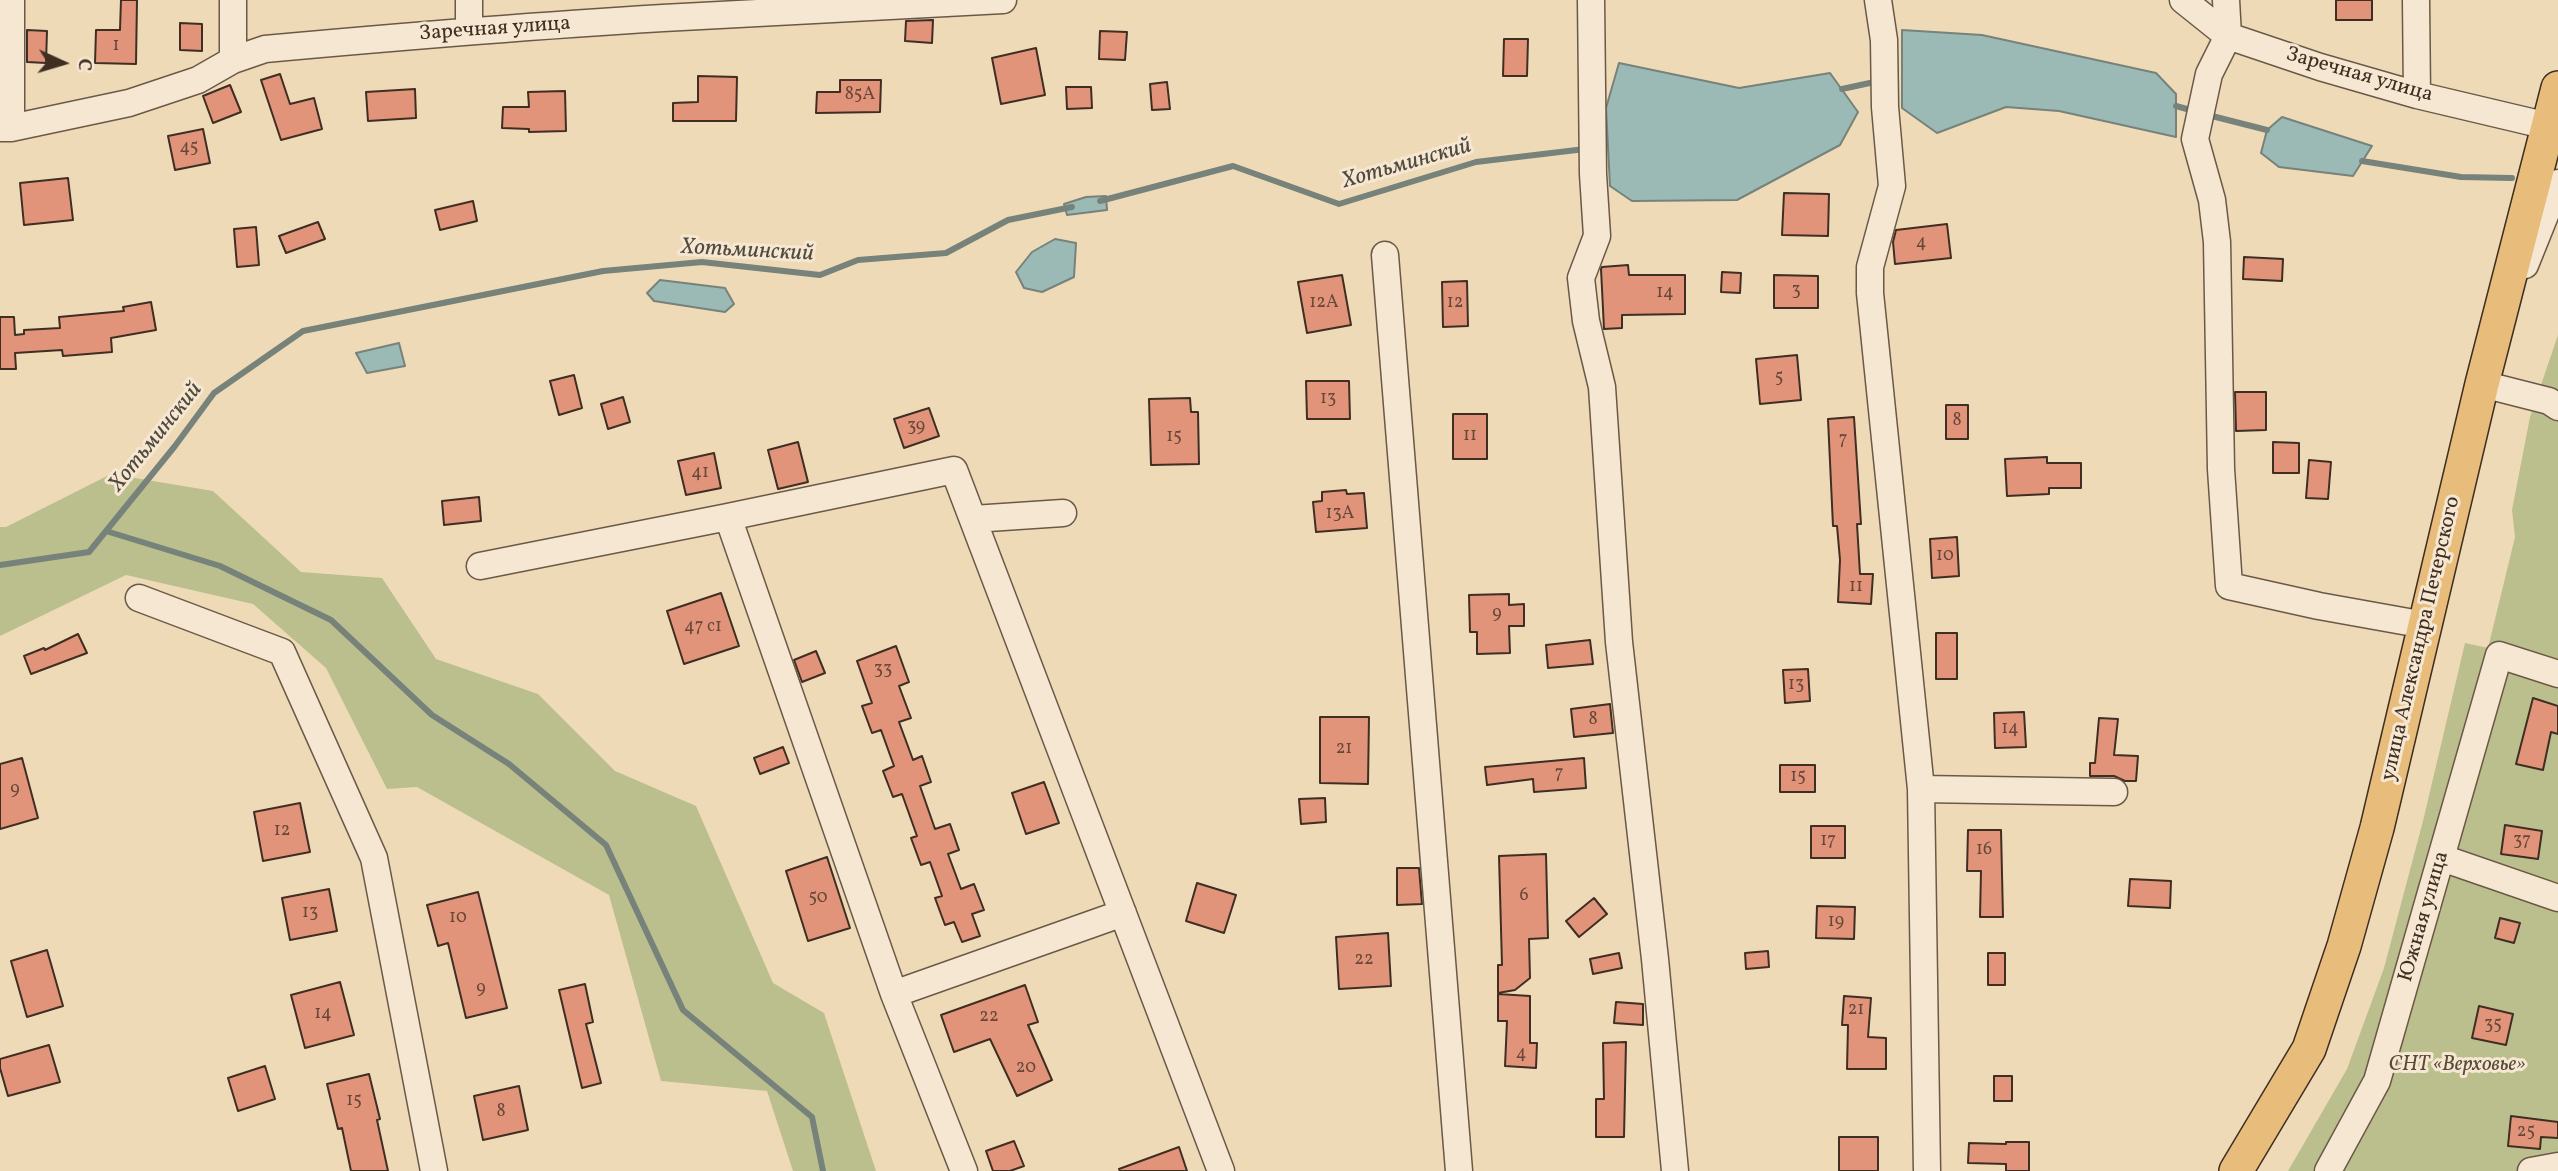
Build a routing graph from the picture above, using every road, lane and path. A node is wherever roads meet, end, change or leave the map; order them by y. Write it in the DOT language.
graph roads {
  1 [pos="10,0"];
  2 [pos="233,0"];
  3 [pos="470,0"];
  4 [pos="1003,0"];
  5 [pos="1591,0"];
  6 [pos="1878,0"];
  7 [pos="2183,0"];
  8 [pos="2226,0"];
  9 [pos="2416,0"];
  10 [pos="875,4"];
  11 [pos="665,9"];
  12 [pos="469,31"];
  13 [pos="2228,36"];
  14 [pos="233,60"];
  15 [pos="2558,88"];
  16 [pos="2417,95"];
  17 [pos="2548,126"];
  18 [pos="6,128"];
  19 [pos="2556,194"];
  20 [pos="1385,255"];
  21 [pos="2495,338"];
  22 [pos="2482,384"];
  23 [pos="2554,404"];
  24 [pos="1063,513"];
  25 [pos="728,517"];
  26 [pos="973,519"];
  27 [pos="480,566"];
  28 [pos="139,598"];
  29 [pos="2425,625"];
  30 [pos="2558,674"];
  31 [pos="1922,789"];
  32 [pos="2114,792"];
  33 [pos="2442,858"];
  34 [pos="2558,898"];
  35 [pos="1123,913"];
  36 [pos="894,994"];
  37 [pos="2558,1166"];
  38 [pos="434,1171"];
  39 [pos="964,1171"];
  40 [pos="1222,1171"];
  41 [pos="1459,1171"];
  42 [pos="1675,1171"];
  43 [pos="1927,1171"];
  44 [pos="2236,1171"];
  45 [pos="2328,1171"];
  46 [pos="2531,1171"];
  1 -- 18 [label="street"];
  2 -- 14 [label="street"];
  3 -- 12 [label="street"];
  4 -- 10 [label="street, Заречная улица"];
  5 -- 42 [label="street"];
  6 -- 31 [label="street"];
  7 -- 13 [label="street, Заречная улица"];
  8 -- 13 [label="street"];
  9 -- 16 [label="street"];
  10 -- 11 [label="street, Заречная улица"];
  11 -- 12 [label="street, Заречная улица"];
  12 -- 14 [label="street, Заречная улица"];
  13 -- 16 [label="street, Заречная улица"];
  13 -- 29 [label="street"];
  14 -- 18 [label="street, Заречная улица"];
  15 -- 17 [label="main road, улица Александра Печерского"];
  16 -- 17 [label="street, Заречная улица"];
  17 -- 21 [label="main road, улица Александра Печерского"];
  19 -- 21 [label="street"];
  20 -- 41 [label="street"];
  21 -- 22 [label="main road, улица Александра Печерского"];
  22 -- 23 [label="street"];
  22 -- 29 [label="main road, улица Александра Печерского"];
  24 -- 26 [label="street"];
  25 -- 26 [label="street"];
  25 -- 27 [label="street"];
  25 -- 36 [label="street"];
  26 -- 35 [label="street"];
  28 -- 38 [label="street"];
  29 -- 44 [label="main road, улица Александра Печерского"];
  30 -- 33 [label="street, Южная улица"];
  31 -- 32 [label="street"];
  31 -- 43 [label="street"];
  33 -- 34 [label="street"];
  33 -- 45 [label="street, Южная улица"];
  35 -- 36 [label="street"];
  35 -- 40 [label="street"];
  36 -- 39 [label="street"];
  37 -- 46 [label="street"];
}
